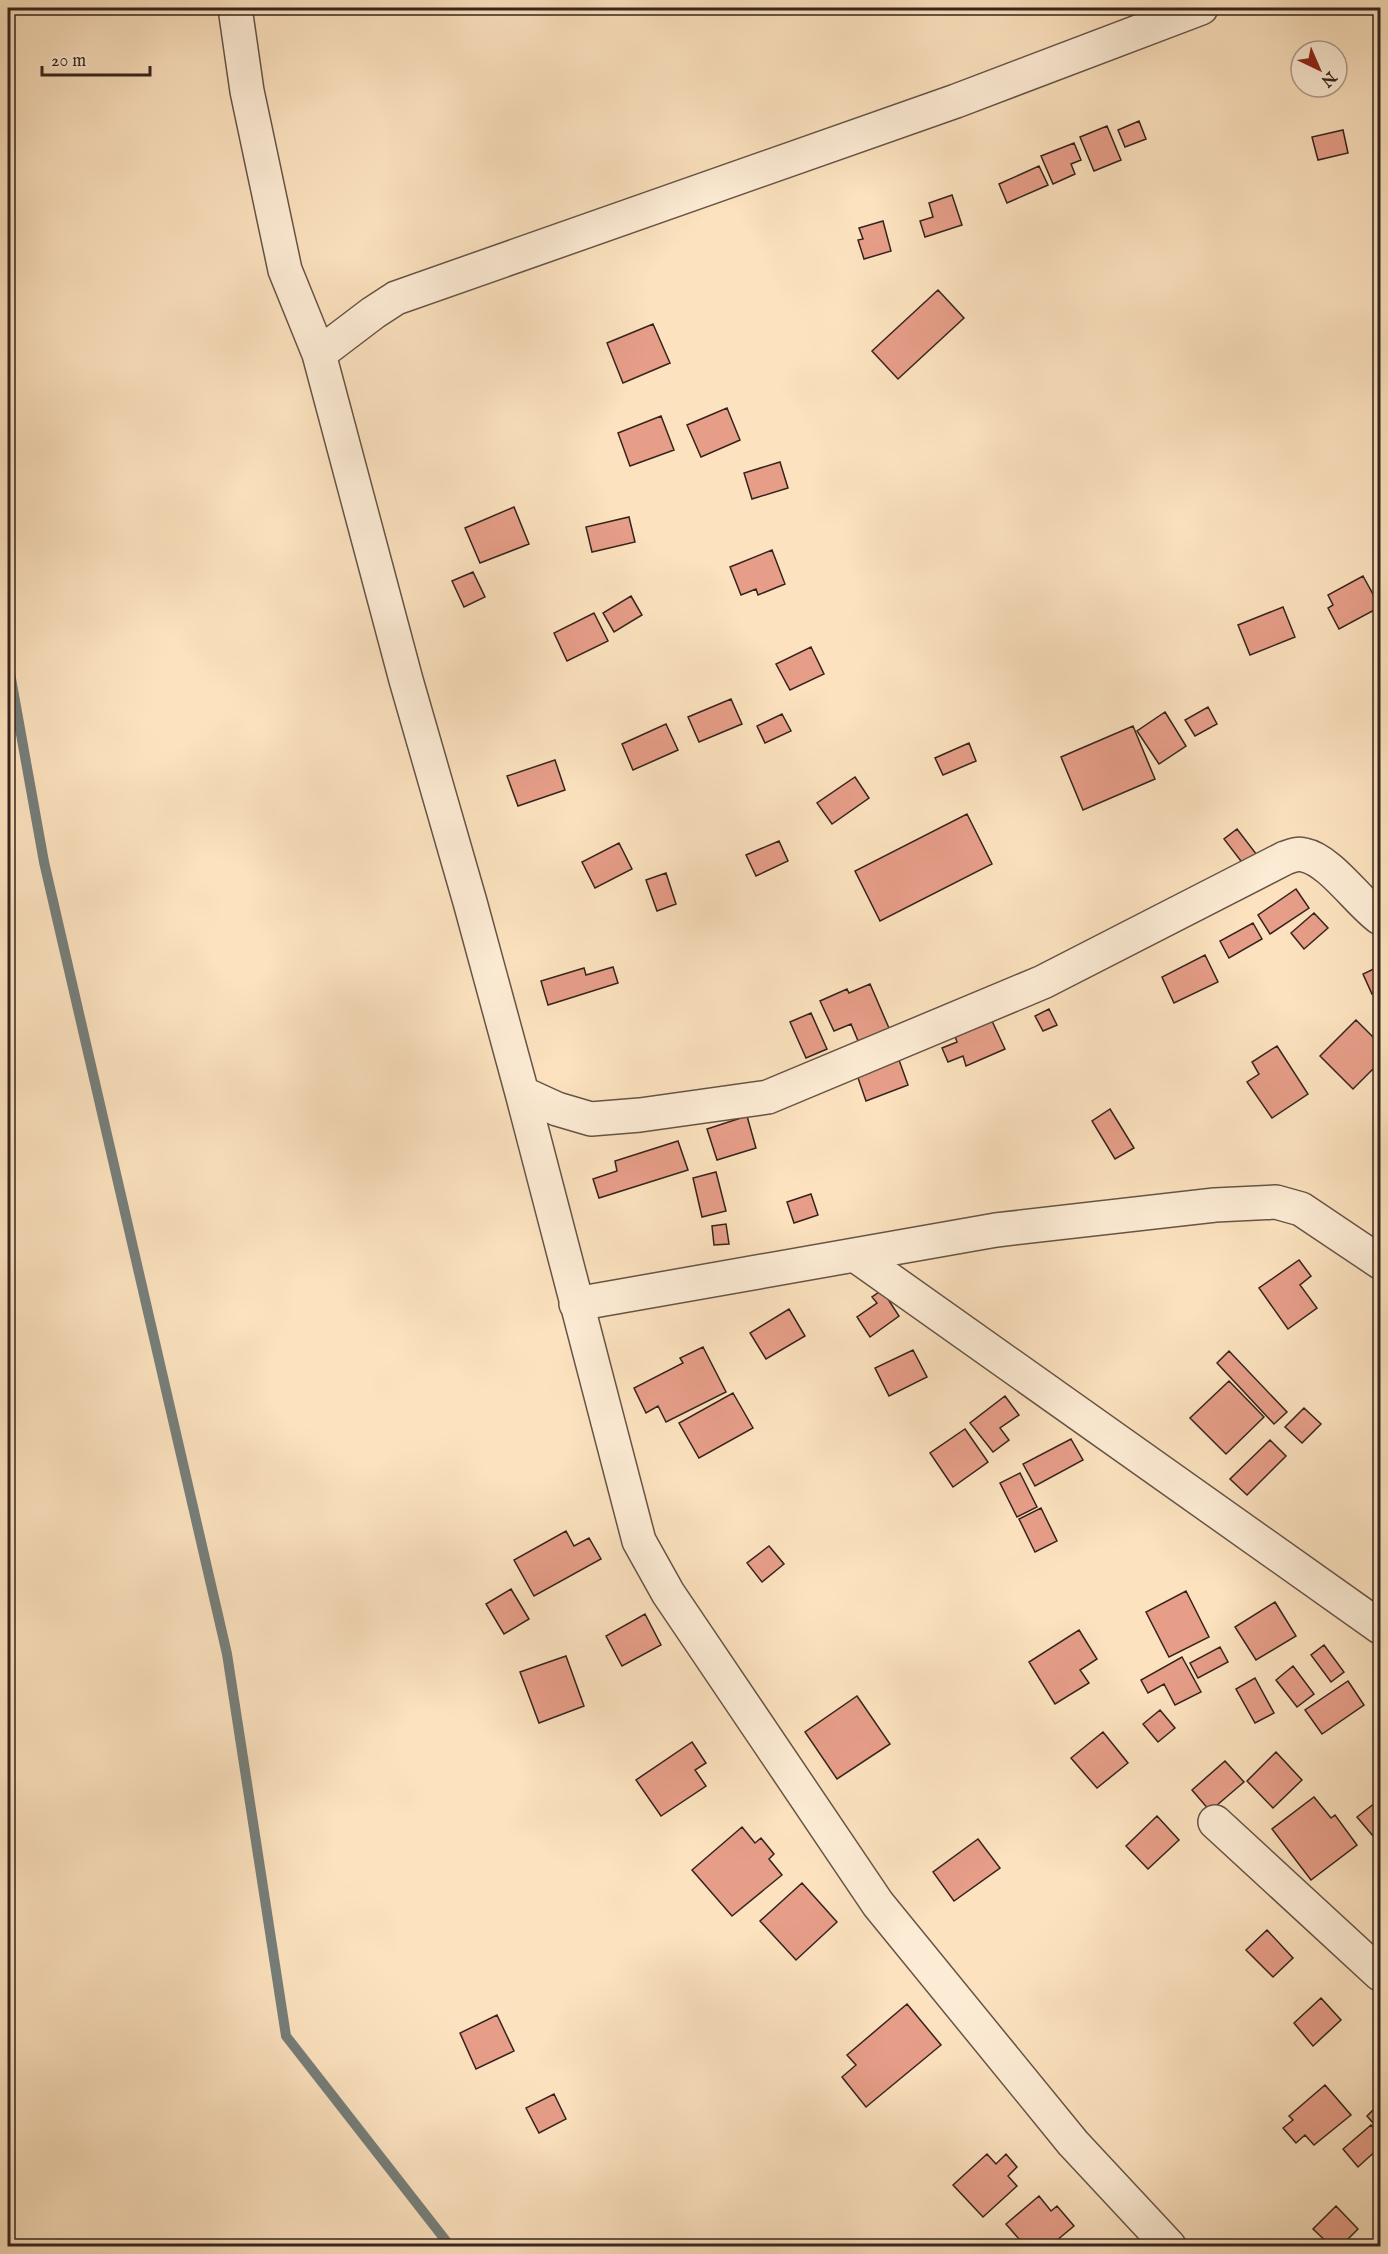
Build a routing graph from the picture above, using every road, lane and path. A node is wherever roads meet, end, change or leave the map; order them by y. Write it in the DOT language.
graph roads {
  1 [pos="236,8"];
  2 [pos="1201,8"];
  3 [pos="319,354"];
  4 [pos="1380,918"];
  5 [pos="522,1093"];
  6 [pos="855,1255"];
  7 [pos="1380,1262"];
  8 [pos="576,1304"];
  9 [pos="1380,1627"];
  10 [pos="1215,1822"];
  11 [pos="1380,1974"];
  12 [pos="1170,2247"];
  1 -- 3 [label="street"];
  2 -- 3 [label="street"];
  3 -- 5 [label="street"];
  4 -- 5 [label="street"];
  5 -- 8 [label="street"];
  6 -- 7 [label="street"];
  6 -- 8 [label="street"];
  6 -- 9 [label="street"];
  8 -- 12 [label="street"];
  10 -- 11 [label="street"];
}
